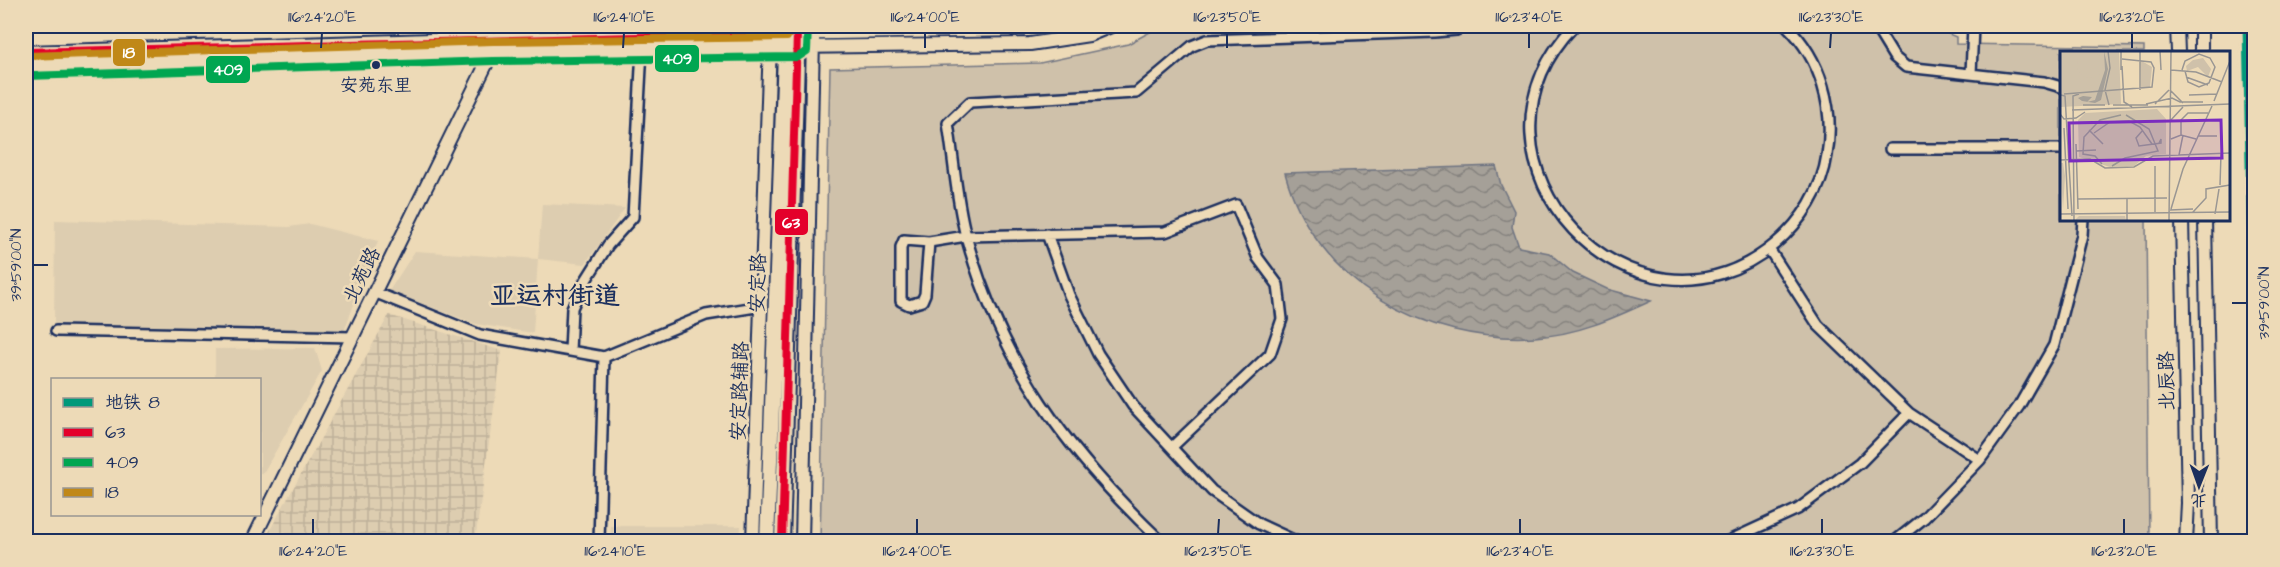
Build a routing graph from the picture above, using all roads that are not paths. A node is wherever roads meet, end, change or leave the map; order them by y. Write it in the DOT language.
graph roads {
  1 [pos="505,26"];
  2 [pos="1062,26"];
  3 [pos="1111,26"];
  4 [pos="1465,26"];
  5 [pos="1574,26"];
  6 [pos="1787,26"];
  7 [pos="1875,26"];
  8 [pos="1973,26"];
  9 [pos="2177,26"];
  10 [pos="2201,26"];
  11 [pos="771,29"];
  12 [pos="813,29"];
  13 [pos="792,35"];
  14 [pos="499,39"];
  15 [pos="813,47"];
  16 [pos="770,48"];
  17 [pos="642,49"];
  18 [pos="493,51"];
  19 [pos="2178,51"];
  20 [pos="2201,51"];
  21 [pos="26,52"];
  22 [pos="26,66"];
  23 [pos="1971,74"];
  24 [pos="2060,87"];
  25 [pos="1890,149"];
  26 [pos="2060,149"];
  27 [pos="2083,220"];
  28 [pos="2181,220"];
  29 [pos="2205,220"];
  30 [pos="1047,234"];
  31 [pos="966,236"];
  32 [pos="929,242"];
  33 [pos="1770,249"];
  34 [pos="374,292"];
  35 [pos="762,306"];
  36 [pos="56,332"];
  37 [pos="352,337"];
  38 [pos="570,351"];
  39 [pos="604,357"];
  40 [pos="1909,412"];
  41 [pos="1172,447"];
  42 [pos="1980,460"];
  43 [pos="252,542"];
  44 [pos="599,542"];
  45 [pos="753,542"];
  46 [pos="767,542"];
  47 [pos="782,542"];
  48 [pos="802,542"];
  49 [pos="1162,542"];
  50 [pos="1298,542"];
  51 [pos="1726,542"];
  52 [pos="1894,542"];
  53 [pos="2186,542"];
  54 [pos="2211,542"];
  1 -- 14 [label="main road, 北苑路"];
  2 -- 12 [label="main road"];
  3 -- 15 [label="main road"];
  4 -- 31 [label="street"];
  5 -- 33 [label="street"];
  6 -- 33 [label="street"];
  7 -- 23 [label="street"];
  8 -- 23 [label="street"];
  9 -- 19 [label="main road"];
  10 -- 20 [label="main road"];
  11 -- 13 [label="main road"];
  11 -- 14 [label="main road"];
  11 -- 16 [label="main road, 安定路辅路"];
  12 -- 13 [label="main road"];
  12 -- 15 [label="main road"];
  13 -- 15 [label="main road"];
  13 -- 16 [label="main road"];
  13 -- 46 [label="main road, 安定路"];
  13 -- 47 [label="main road, 安定路"];
  14 -- 18 [label="main road, 北苑路"];
  14 -- 21 [label="main road"];
  15 -- 48 [label="main road"];
  16 -- 17 [label="main road"];
  16 -- 35 [label="main road, 安定路辅路"];
  17 -- 18 [label="main road"];
  17 -- 38 [label="street"];
  18 -- 22 [label="main road"];
  18 -- 34 [label="main road, 北苑路"];
  23 -- 24 [label="street"];
  25 -- 26 [label="street"];
  27 -- 42 [label="street"];
  28 -- 53 [label="main road, 北辰路"];
  29 -- 54 [label="main road"];
  30 -- 31 [label="street"];
  30 -- 41 [label="street"];
  30 -- 41 [label="street"];
  31 -- 32 [label="street"];
  31 -- 49 [label="street"];
  32 -- 32 [label="street"];
  33 -- 40 [label="street"];
  34 -- 37 [label="main road, 北苑路"];
  34 -- 38 [label="street"];
  35 -- 39 [label="street"];
  35 -- 45 [label="main road, 安定路辅路"];
  36 -- 37 [label="street"];
  37 -- 43 [label="main road, 北苑路"];
  38 -- 39 [label="street"];
  39 -- 44 [label="street"];
  40 -- 42 [label="street"];
  40 -- 51 [label="street"];
  41 -- 50 [label="street"];
  42 -- 52 [label="street"];
}
